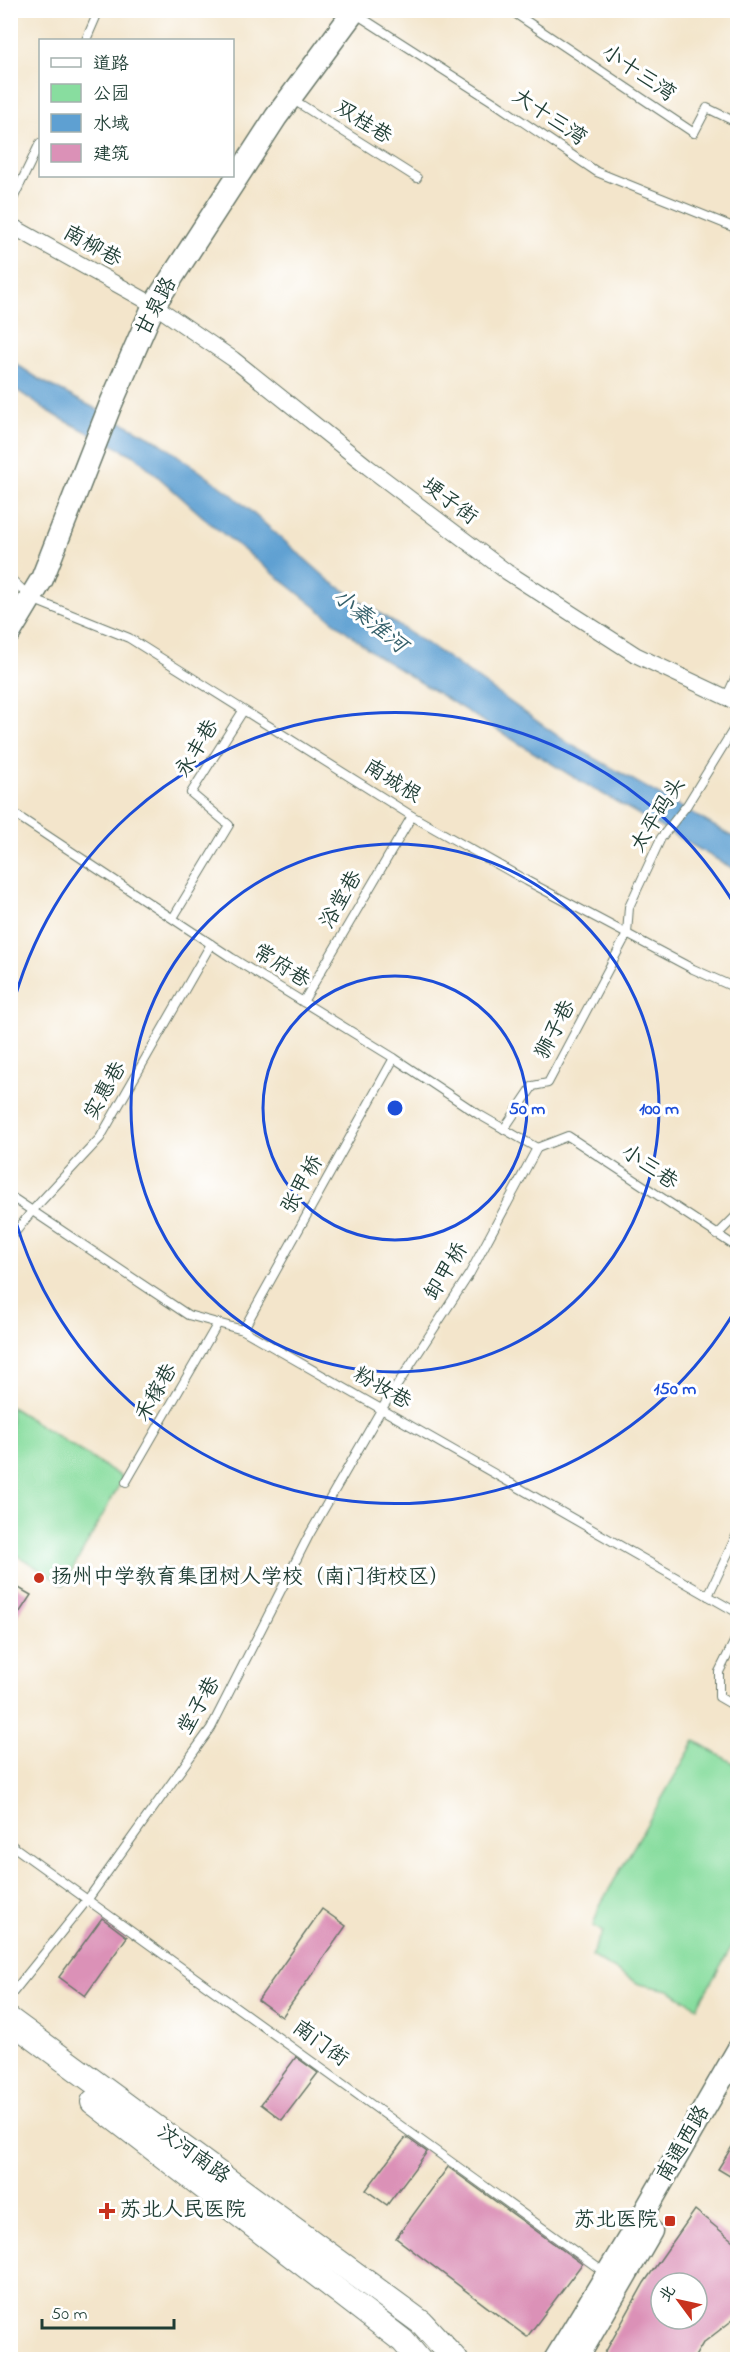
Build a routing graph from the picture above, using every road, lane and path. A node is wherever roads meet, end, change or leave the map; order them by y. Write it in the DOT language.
graph roads {
  1 [pos="99,10"];
  2 [pos="510,10"];
  3 [pos="354,12"];
  4 [pos="86,39"];
  5 [pos="290,98"];
  6 [pos="738,123"];
  7 [pos="39,145"];
  8 [pos="417,178"];
  9 [pos="10,205"];
  10 [pos="10,225"];
  11 [pos="738,229"];
  12 [pos="154,305"];
  13 [pos="10,578"];
  14 [pos="32,599"];
  15 [pos="10,632"];
  16 [pos="738,672"];
  17 [pos="732,700"];
  18 [pos="243,711"];
  19 [pos="738,722"];
  20 [pos="10,811"];
  21 [pos="412,816"];
  22 [pos="173,918"];
  23 [pos="627,934"];
  24 [pos="211,944"];
  25 [pos="738,989"];
  26 [pos="303,1002"];
  27 [pos="394,1058"];
  28 [pos="504,1129"];
  29 [pos="537,1148"];
  30 [pos="10,1196"];
  31 [pos="32,1211"];
  32 [pos="738,1214"];
  33 [pos="717,1235"];
  34 [pos="10,1239"];
  35 [pos="738,1248"];
  36 [pos="218,1323"];
  37 [pos="243,1330"];
  38 [pos="381,1410"];
  39 [pos="126,1482"];
  40 [pos="738,1532"];
  41 [pos="708,1596"];
  42 [pos="738,1613"];
  43 [pos="738,1634"];
  44 [pos="738,1708"];
  45 [pos="10,1844"];
  46 [pos="88,1899"];
  47 [pos="10,1996"];
  48 [pos="10,2020"];
  49 [pos="10,2038"];
  50 [pos="738,2050"];
  51 [pos="738,2081"];
  52 [pos="607,2274"];
  53 [pos="419,2360"];
  54 [pos="456,2360"];
  55 [pos="555,2360"];
  56 [pos="576,2360"];
  1 -- 4 [label="lane"];
  2 -- 6 [label="lane, 小十三湾"];
  3 -- 5 [label="street, 甘泉路"];
  3 -- 11 [label="lane, 大十三湾"];
  5 -- 8 [label="lane, 双桂巷"];
  5 -- 12 [label="street, 甘泉路"];
  7 -- 9 [label="lane"];
  10 -- 12 [label="street, 南柳巷"];
  12 -- 14 [label="street, 甘泉路"];
  12 -- 17 [label="street, 埂子街"];
  13 -- 14 [label="lane"];
  14 -- 15 [label="street, 甘泉路"];
  14 -- 18 [label="lane, 南城根"];
  16 -- 17 [label="lane"];
  18 -- 21 [label="lane, 南城根"];
  18 -- 22 [label="lane, 永丰巷"];
  19 -- 23 [label="lane, 太平码头"];
  20 -- 22 [label="lane, 常府巷"];
  21 -- 23 [label="lane, 南城根"];
  21 -- 26 [label="lane, 浴堂巷"];
  22 -- 24 [label="lane, 常府巷"];
  23 -- 25 [label="lane, 南城根"];
  23 -- 28 [label="lane, 狮子巷"];
  24 -- 26 [label="lane, 常府巷"];
  24 -- 31 [label="lane, 实惠巷"];
  26 -- 27 [label="lane, 常府巷"];
  27 -- 28 [label="lane, 常府巷"];
  27 -- 37 [label="lane, 张甲桥"];
  28 -- 29 [label="lane, 常府巷"];
  29 -- 33 [label="lane, 小三巷"];
  29 -- 38 [label="lane, 卸甲桥"];
  30 -- 31 [label="lane, 粉妆巷"];
  31 -- 34 [label="lane, 实惠巷"];
  31 -- 36 [label="lane, 粉妆巷"];
  32 -- 33 [label="lane"];
  33 -- 35 [label="lane, 小三巷"];
  36 -- 37 [label="lane, 粉妆巷"];
  36 -- 39 [label="lane, 禾稼巷"];
  37 -- 38 [label="lane, 粉妆巷"];
  38 -- 41 [label="lane, 粉妆巷"];
  38 -- 46 [label="lane, 堂子巷"];
  40 -- 41 [label="lane"];
  41 -- 42 [label="lane, 粉妆巷"];
  43 -- 44 [label="lane"];
  45 -- 46 [label="lane, 南门街"];
  46 -- 47 [label="lane, 堂子巷"];
  46 -- 52 [label="lane, 南门街"];
  48 -- 54 [label="main road, 汶河南路"];
  49 -- 53 [label="main road, 汶河南路"];
  50 -- 52 [label="street, 南通西路"];
  51 -- 56 [label="street, 南通西路"];
  52 -- 55 [label="street, 南通西路"];
}
